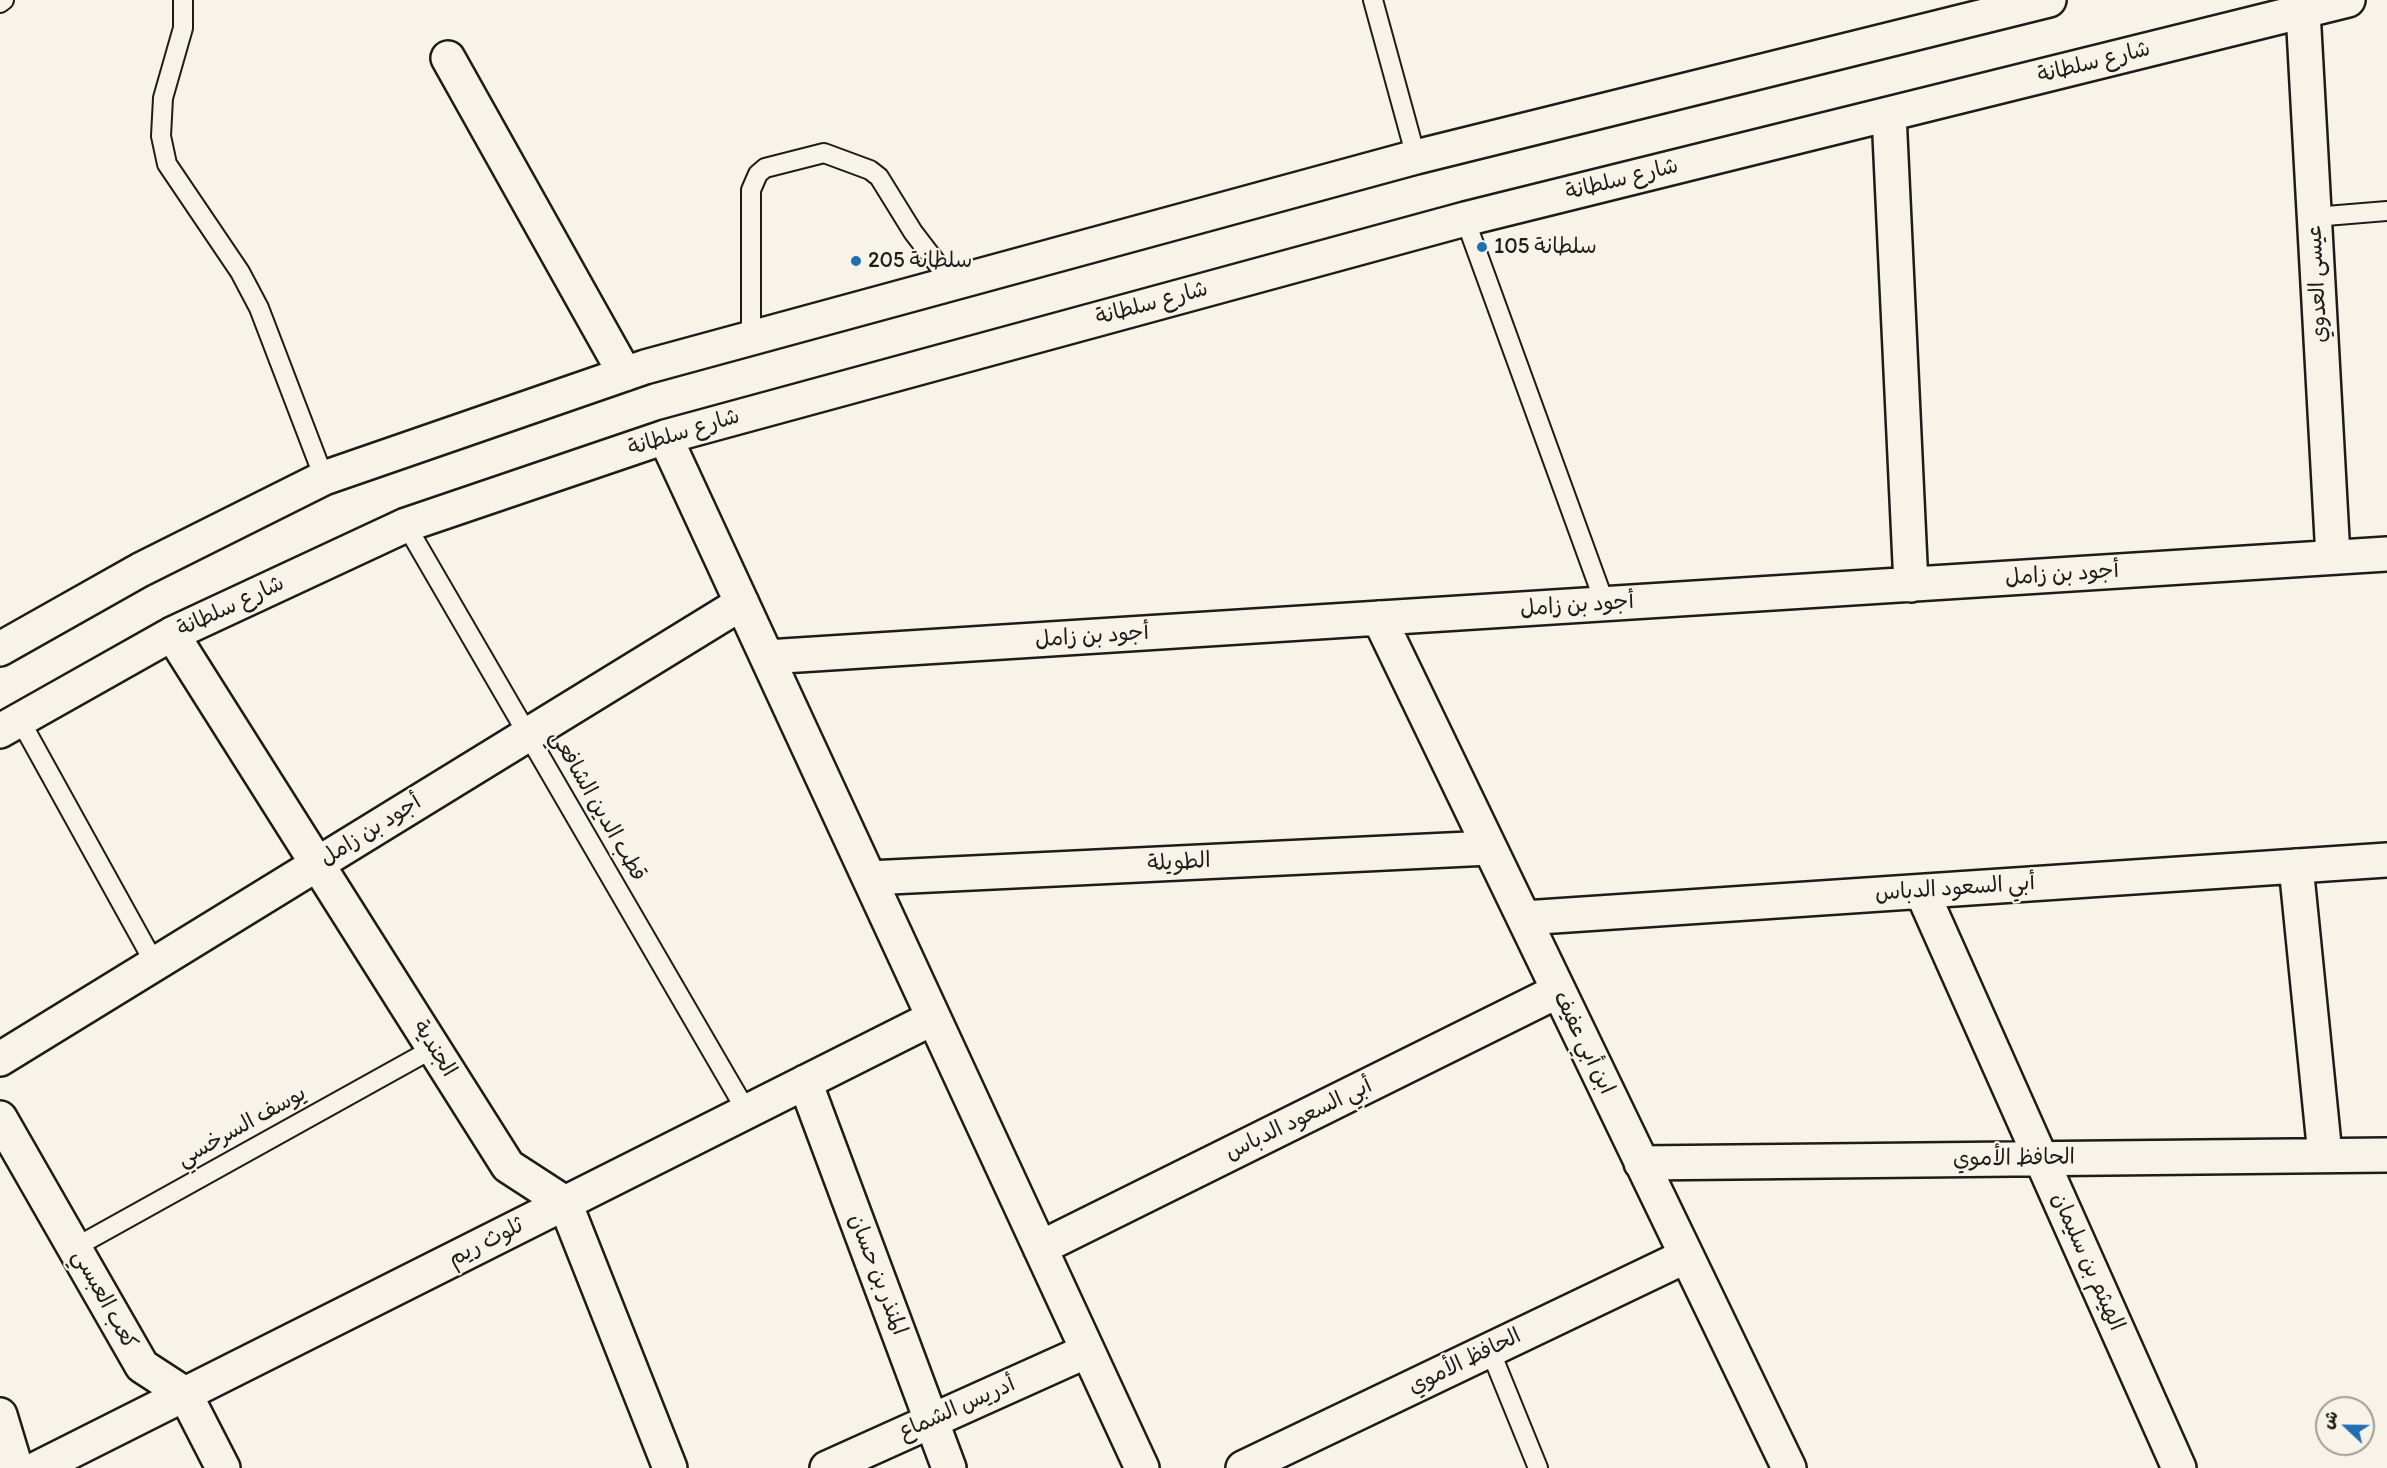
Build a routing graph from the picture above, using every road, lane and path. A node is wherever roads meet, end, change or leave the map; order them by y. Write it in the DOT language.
graph roads {
  1 [pos="4,0"];
  2 [pos="183,0"];
  3 [pos="1373,0"];
  4 [pos="2049,0"];
  5 [pos="2348,0"];
  6 [pos="0,3"];
  7 [pos="2303,11"];
  8 [pos="448,58"];
  9 [pos="1889,114"];
  10 [pos="1416,157"];
  11 [pos="2387,212"];
  12 [pos="2314,217"];
  13 [pos="1465,219"];
  14 [pos="951,283"];
  15 [pos="751,338"];
  16 [pos="624,374"];
  17 [pos="665,437"];
  18 [pos="324,478"];
  19 [pos="406,525"];
  20 [pos="2387,554"];
  21 [pos="2332,557"];
  22 [pos="1911,585"];
  23 [pos="742,603"];
  24 [pos="1605,604"];
  25 [pos="1379,618"];
  26 [pos="172,634"];
  27 [pos="0,649"];
  28 [pos="767,657"];
  29 [pos="10,725"];
  30 [pos="528,734"];
  31 [pos="1489,848"];
  32 [pos="2387,860"];
  33 [pos="317,864"];
  34 [pos="2296,866"];
  35 [pos="869,878"];
  36 [pos="1922,892"];
  37 [pos="1524,918"];
  38 [pos="155,964"];
  39 [pos="1558,991"];
  40 [pos="933,1018"];
  41 [pos="434,1048"];
  42 [pos="0,1059"];
  43 [pos="805,1082"];
  44 [pos="747,1112"];
  45 [pos="0,1118"];
  46 [pos="2325,1155"];
  47 [pos="2387,1155"];
  48 [pos="2041,1158"];
  49 [pos="1641,1163"];
  50 [pos="565,1203"];
  51 [pos="75,1248"];
  52 [pos="1040,1248"];
  53 [pos="1686,1256"];
  54 [pos="1490,1350"];
  55 [pos="1087,1351"];
  56 [pos="185,1394"];
  57 [pos="0,1415"];
  58 [pos="932,1421"];
  59 [pos="16,1468"];
  60 [pos="38,1468"];
  61 [pos="223,1468"];
  62 [pos="670,1468"];
  63 [pos="827,1468"];
  64 [pos="949,1468"];
  65 [pos="1142,1468"];
  66 [pos="1243,1468"];
  67 [pos="1538,1468"];
  68 [pos="1789,1468"];
  69 [pos="2179,1468"];
  1 -- 6 [label="lane"];
  2 -- 18 [label="lane"];
  3 -- 10 [label="lane"];
  4 -- 10 [label="street"];
  5 -- 7 [label="street, شارع سلطانة"];
  7 -- 9 [label="street, شارع سلطانة"];
  7 -- 12 [label="street, عيسى العدوي"];
  8 -- 16 [label="street"];
  9 -- 13 [label="street, شارع سلطانة"];
  9 -- 22 [label="street"];
  10 -- 14 [label="street"];
  11 -- 12 [label="lane"];
  12 -- 21 [label="street, عيسى العدوي"];
  13 -- 17 [label="street, شارع سلطانة"];
  13 -- 24 [label="lane"];
  14 -- 15 [label="street"];
  14 -- 15 [label="lane"];
  15 -- 16 [label="street"];
  16 -- 18 [label="street"];
  17 -- 19 [label="street, شارع سلطانة"];
  17 -- 23 [label="street"];
  18 -- 27 [label="street"];
  19 -- 26 [label="street, شارع سلطانة"];
  19 -- 30 [label="lane, قطب الدين الشافعي"];
  20 -- 21 [label="street, أجود بن زامل"];
  21 -- 22 [label="street, أجود بن زامل"];
  22 -- 24 [label="street, أجود بن زامل"];
  23 -- 28 [label="street"];
  23 -- 30 [label="street, أجود بن زامل"];
  24 -- 25 [label="street, أجود بن زامل"];
  25 -- 28 [label="street, أجود بن زامل"];
  25 -- 31 [label="street, ابن أبي عفيف"];
  26 -- 29 [label="street, شارع سلطانة"];
  26 -- 33 [label="street, الجندية"];
  28 -- 35 [label="street"];
  29 -- 38 [label="lane"];
  30 -- 33 [label="street, أجود بن زامل"];
  30 -- 44 [label="lane, قطب الدين الشافعي"];
  31 -- 35 [label="street, الطويلة"];
  31 -- 37 [label="street, ابن أبي عفيف"];
  32 -- 34 [label="street, أبي السعود الدباس"];
  33 -- 38 [label="street, أجود بن زامل"];
  33 -- 41 [label="street, الجندية"];
  34 -- 36 [label="street, أبي السعود الدباس"];
  34 -- 46 [label="street"];
  35 -- 40 [label="street"];
  36 -- 37 [label="street, أبي السعود الدباس"];
  36 -- 48 [label="street, الهيثم بن سليمان"];
  37 -- 39 [label="street, ابن أبي عفيف"];
  38 -- 42 [label="street, أجود بن زامل"];
  39 -- 49 [label="street, ابن أبي عفيف"];
  39 -- 52 [label="street, أبي السعود الدباس"];
  40 -- 43 [label="street, ثلوث ريم"];
  40 -- 52 [label="street"];
  41 -- 50 [label="street, الجندية"];
  41 -- 51 [label="lane, يوسف السرخسي"];
  43 -- 44 [label="street, ثلوث ريم"];
  43 -- 58 [label="street, المنذر بن حسان"];
  44 -- 50 [label="street, ثلوث ريم"];
  45 -- 51 [label="street, كعب العبسي"];
  46 -- 47 [label="street, الحافظ الأموي"];
  46 -- 48 [label="street, الحافظ الأموي"];
  48 -- 49 [label="street, الحافظ الأموي"];
  48 -- 69 [label="street, الهيثم بن سليمان"];
  49 -- 53 [label="street, ابن أبي عفيف"];
  50 -- 56 [label="street, ثلوث ريم"];
  50 -- 62 [label="street"];
  51 -- 56 [label="street, كعب العبسي"];
  52 -- 55 [label="street"];
  53 -- 54 [label="street, الحافظ الأموي"];
  53 -- 68 [label="street, ابن أبي عفيف"];
  54 -- 66 [label="street, الحافظ الأموي"];
  54 -- 67 [label="lane"];
  55 -- 58 [label="street, أدريس الشماع"];
  55 -- 65 [label="street"];
  56 -- 60 [label="street, ثلوث ريم"];
  56 -- 61 [label="street, كعب العبسي"];
  57 -- 59 [label="street"];
  58 -- 63 [label="street, أدريس الشماع"];
  58 -- 64 [label="street, المنذر بن حسان"];
}
